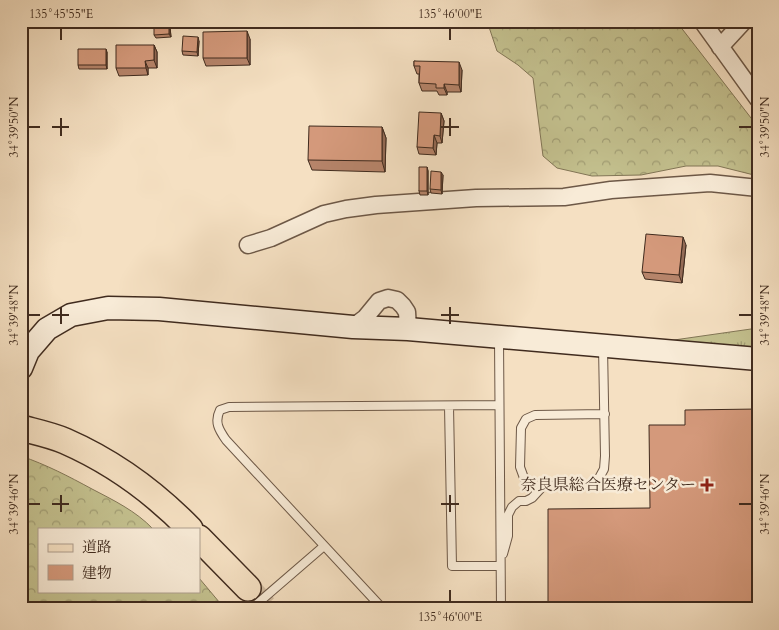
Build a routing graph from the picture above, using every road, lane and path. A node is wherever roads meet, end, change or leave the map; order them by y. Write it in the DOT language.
graph roads {
  1 [pos="702,21"];
  2 [pos="744,21"];
  3 [pos="720,47"];
  4 [pos="758,99"];
  5 [pos="758,188"];
  6 [pos="248,245"];
  7 [pos="353,327"];
  8 [pos="408,329"];
  9 [pos="499,338"];
  10 [pos="603,346"];
  11 [pos="758,359"];
  12 [pos="21,368"];
  13 [pos="499,405"];
  14 [pos="449,406"];
  15 [pos="605,414"];
  16 [pos="21,428"];
  17 [pos="543,486"];
  18 [pos="189,528"];
  19 [pos="200,539"];
  20 [pos="324,546"];
  21 [pos="500,564"];
  22 [pos="250,599"];
  23 [pos="383,609"];
  24 [pos="501,609"];
  1 -- 3 [label="street"];
  2 -- 3 [label="street"];
  3 -- 4 [label="street"];
  5 -- 6 [label="street"];
  7 -- 8 [label="street"];
  7 -- 8 [label="street"];
  7 -- 12 [label="street"];
  8 -- 9 [label="street"];
  9 -- 10 [label="street"];
  9 -- 13 [label="lane"];
  10 -- 11 [label="street"];
  10 -- 15 [label="lane"];
  13 -- 14 [label="lane"];
  13 -- 21 [label="lane"];
  14 -- 20 [label="lane"];
  14 -- 21 [label="lane"];
  15 -- 17 [label="lane"];
  15 -- 17 [label="lane"];
  16 -- 18 [label="main road"];
  17 -- 21 [label="lane"];
  19 -- 22 [label="main road"];
  20 -- 22 [label="lane"];
  20 -- 23 [label="lane"];
  21 -- 24 [label="lane"];
}
